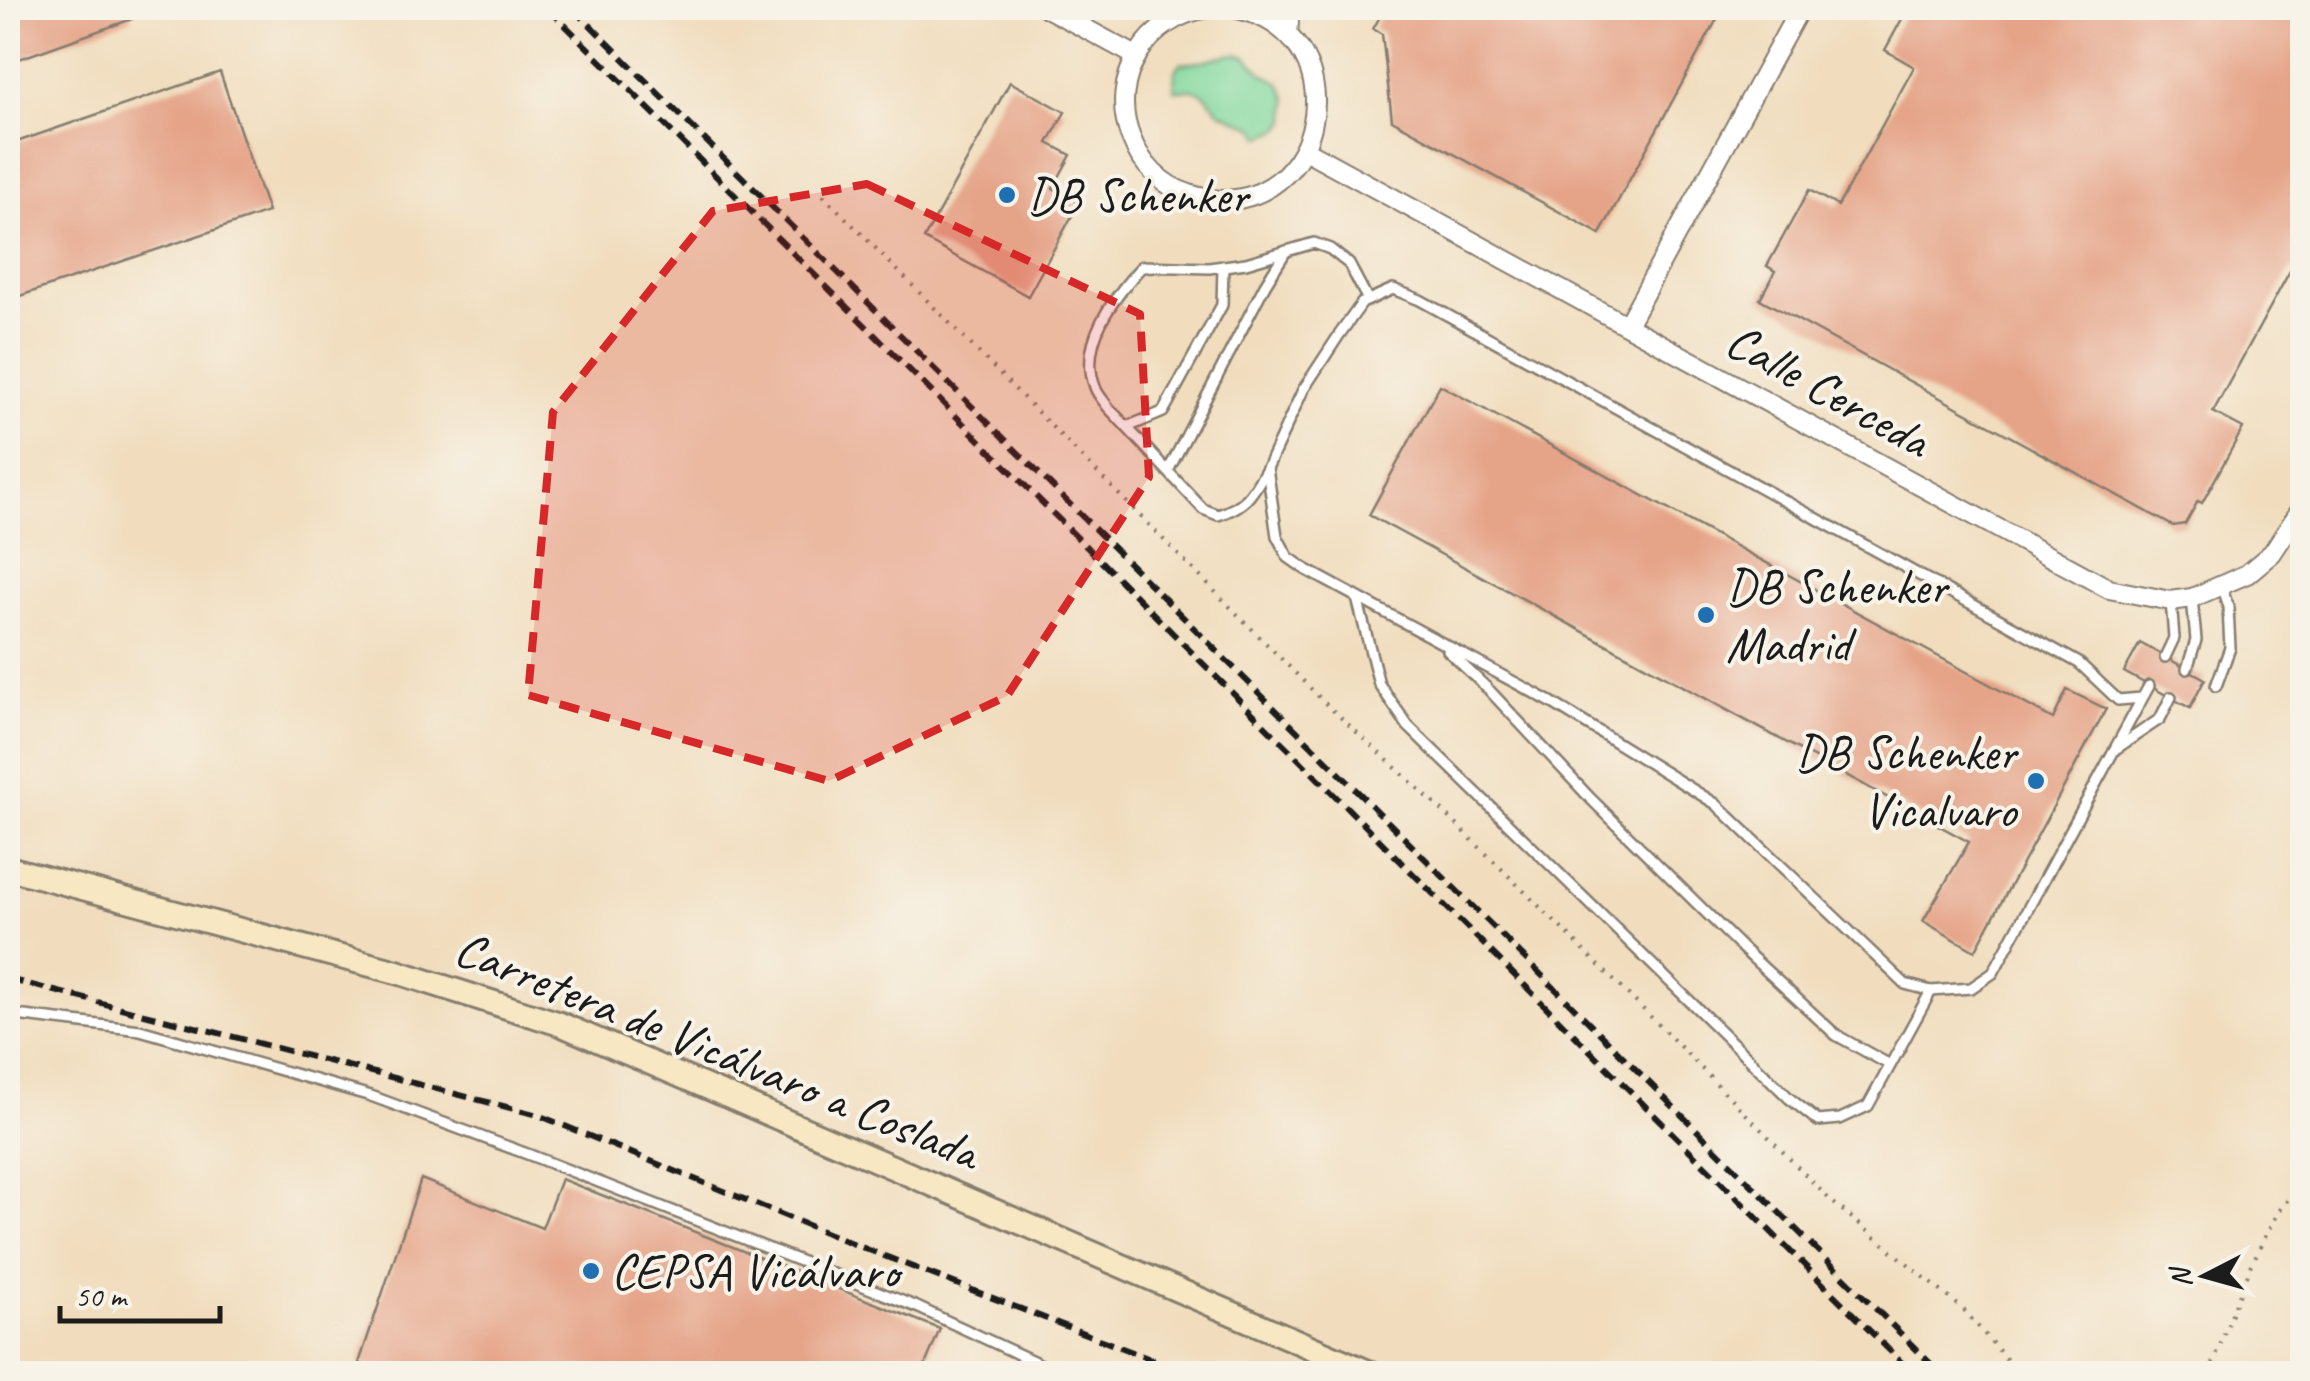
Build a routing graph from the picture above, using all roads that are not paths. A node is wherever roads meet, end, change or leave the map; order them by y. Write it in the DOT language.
graph roads {
  1 [pos="1046,8"];
  2 [pos="1209,8"];
  3 [pos="1243,8"];
  4 [pos="1290,8"];
  5 [pos="1800,8"];
  6 [pos="1288,35"];
  7 [pos="1136,56"];
  8 [pos="1305,150"];
  9 [pos="1286,251"];
  10 [pos="1222,266"];
  11 [pos="1368,300"];
  12 [pos="1628,324"];
  13 [pos="1128,428"];
  14 [pos="1267,468"];
  15 [pos="1168,472"];
  16 [pos="2302,508"];
  17 [pos="2221,585"];
  18 [pos="1357,598"];
  19 [pos="2192,598"];
  20 [pos="2171,602"];
  21 [pos="1439,642"];
  22 [pos="2164,657"];
  23 [pos="2187,669"];
  24 [pos="2149,686"];
  25 [pos="2216,686"];
  26 [pos="2142,698"];
  27 [pos="2171,698"];
  28 [pos="2115,750"];
  29 [pos="8,868"];
  30 [pos="1931,991"];
  31 [pos="8,1014"];
  32 [pos="1890,1065"];
  33 [pos="1061,1374"];
  34 [pos="1373,1374"];
  1 -- 7 [label="street"];
  2 -- 7 [label="street"];
  3 -- 6 [label="street"];
  4 -- 6 [label="street"];
  5 -- 12 [label="street"];
  6 -- 8 [label="street"];
  7 -- 8 [label="street"];
  8 -- 12 [label="street, Calle Cerceda"];
  9 -- 10 [label="lane"];
  9 -- 11 [label="lane"];
  9 -- 15 [label="lane"];
  10 -- 13 [label="lane"];
  10 -- 13 [label="lane"];
  11 -- 14 [label="lane"];
  11 -- 26 [label="lane"];
  12 -- 20 [label="street, Calle Cerceda"];
  13 -- 15 [label="lane"];
  14 -- 15 [label="lane"];
  14 -- 18 [label="lane"];
  16 -- 17 [label="street, Calle Cerceda"];
  17 -- 19 [label="street, Calle Cerceda"];
  17 -- 25 [label="lane"];
  18 -- 21 [label="lane"];
  18 -- 32 [label="lane"];
  19 -- 20 [label="street, Calle Cerceda"];
  19 -- 23 [label="lane"];
  20 -- 22 [label="lane"];
  21 -- 30 [label="lane"];
  21 -- 32 [label="lane"];
  24 -- 26 [label="lane"];
  26 -- 28 [label="lane"];
  27 -- 28 [label="lane"];
  28 -- 30 [label="lane"];
  29 -- 34 [label="street, Carretera de Vicálvaro a Coslada"];
  30 -- 32 [label="lane"];
  31 -- 33 [label="lane"];
}
